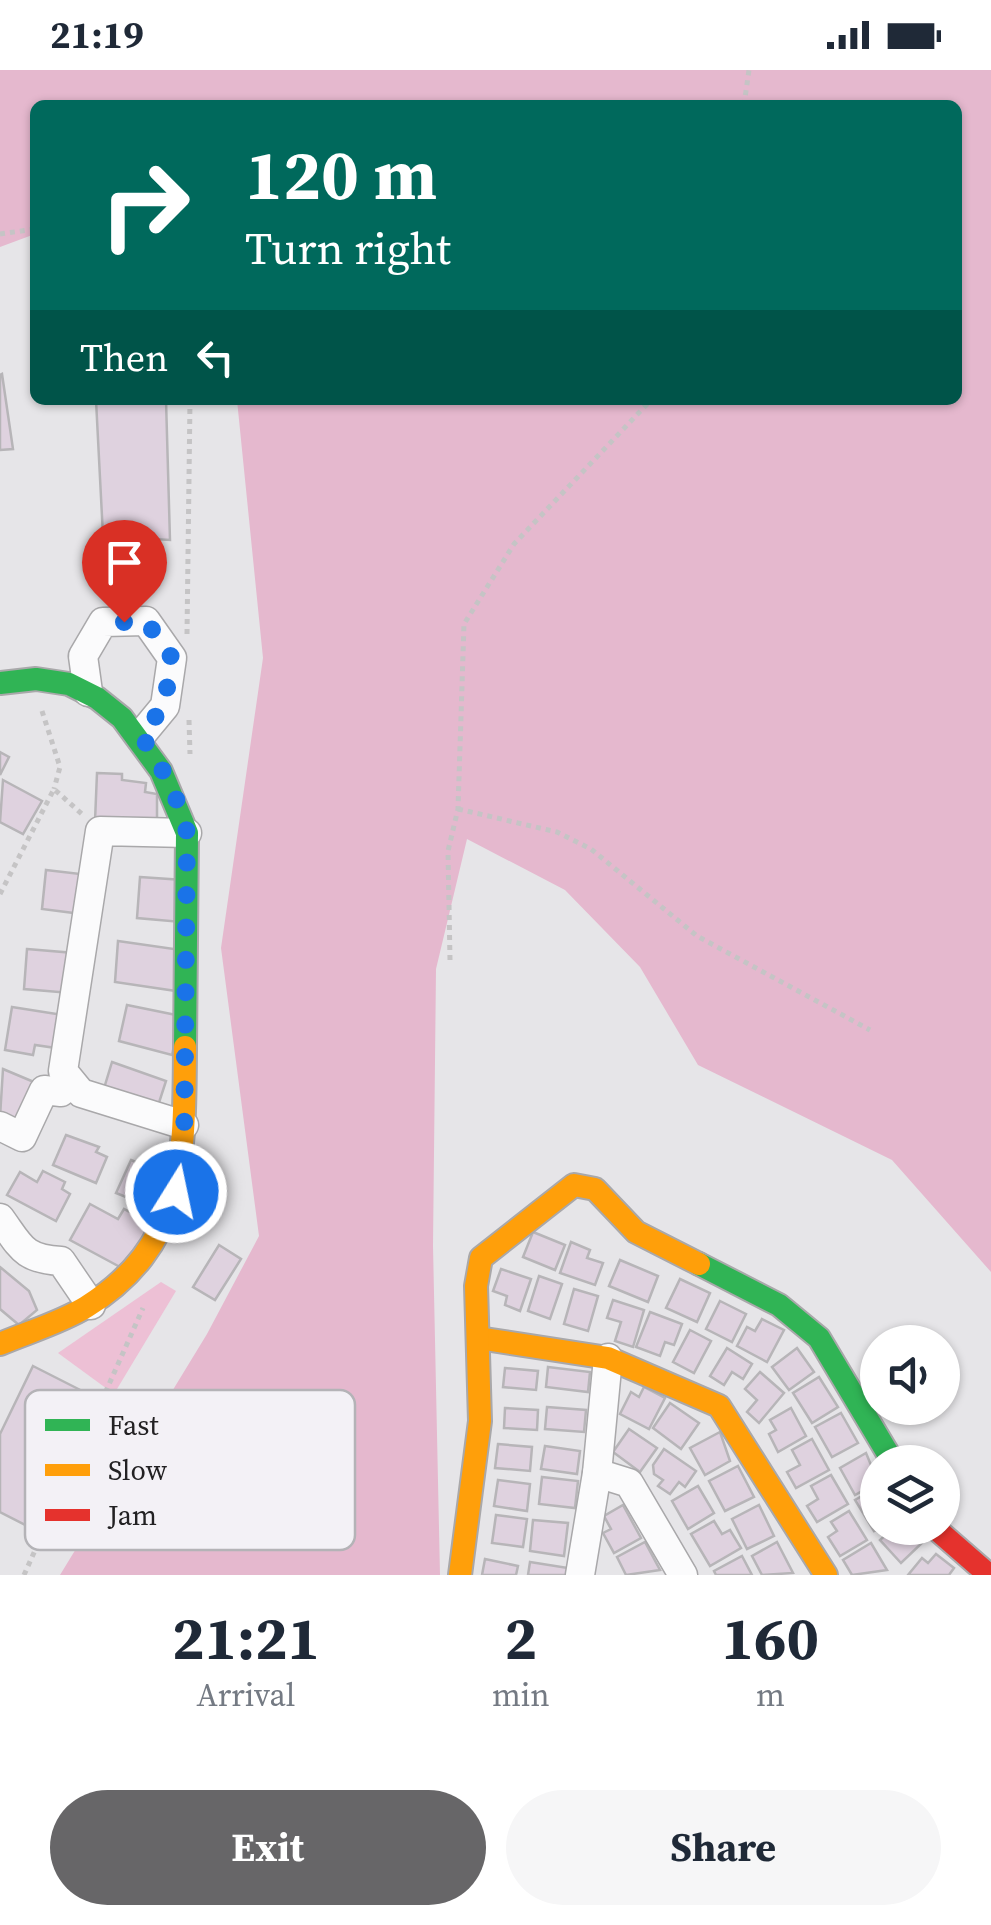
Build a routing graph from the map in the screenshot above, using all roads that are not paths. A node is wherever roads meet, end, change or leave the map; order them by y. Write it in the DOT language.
graph roads {
  1 [pos="0,683"];
  2 [pos="88,692"];
  3 [pos="141,735"];
  4 [pos="187,832"];
  5 [pos="70,1084"];
  6 [pos="184,1125"];
  7 [pos="0,1126"];
  8 [pos="0,1218"];
  9 [pos="91,1305"];
  10 [pos="478,1338"];
  11 [pos="0,1344"];
  12 [pos="608,1358"];
  13 [pos="883,1445"];
  14 [pos="597,1474"];
  15 [pos="955,1545"];
  16 [pos="460,1575"];
  17 [pos="580,1575"];
  18 [pos="683,1575"];
  19 [pos="826,1575"];
  20 [pos="989,1575"];
  1 -- 2 [label="street"];
  2 -- 3 [label="street"];
  2 -- 3 [label="street"];
  3 -- 4 [label="street"];
  4 -- 5 [label="street"];
  4 -- 6 [label="street"];
  5 -- 6 [label="street"];
  5 -- 7 [label="street"];
  6 -- 9 [label="street"];
  8 -- 9 [label="street"];
  9 -- 11 [label="street"];
  10 -- 12 [label="street"];
  10 -- 13 [label="street"];
  10 -- 16 [label="street"];
  12 -- 14 [label="street"];
  12 -- 19 [label="street"];
  14 -- 17 [label="street"];
  14 -- 18 [label="street"];
  15 -- 20 [label="street"];
}
